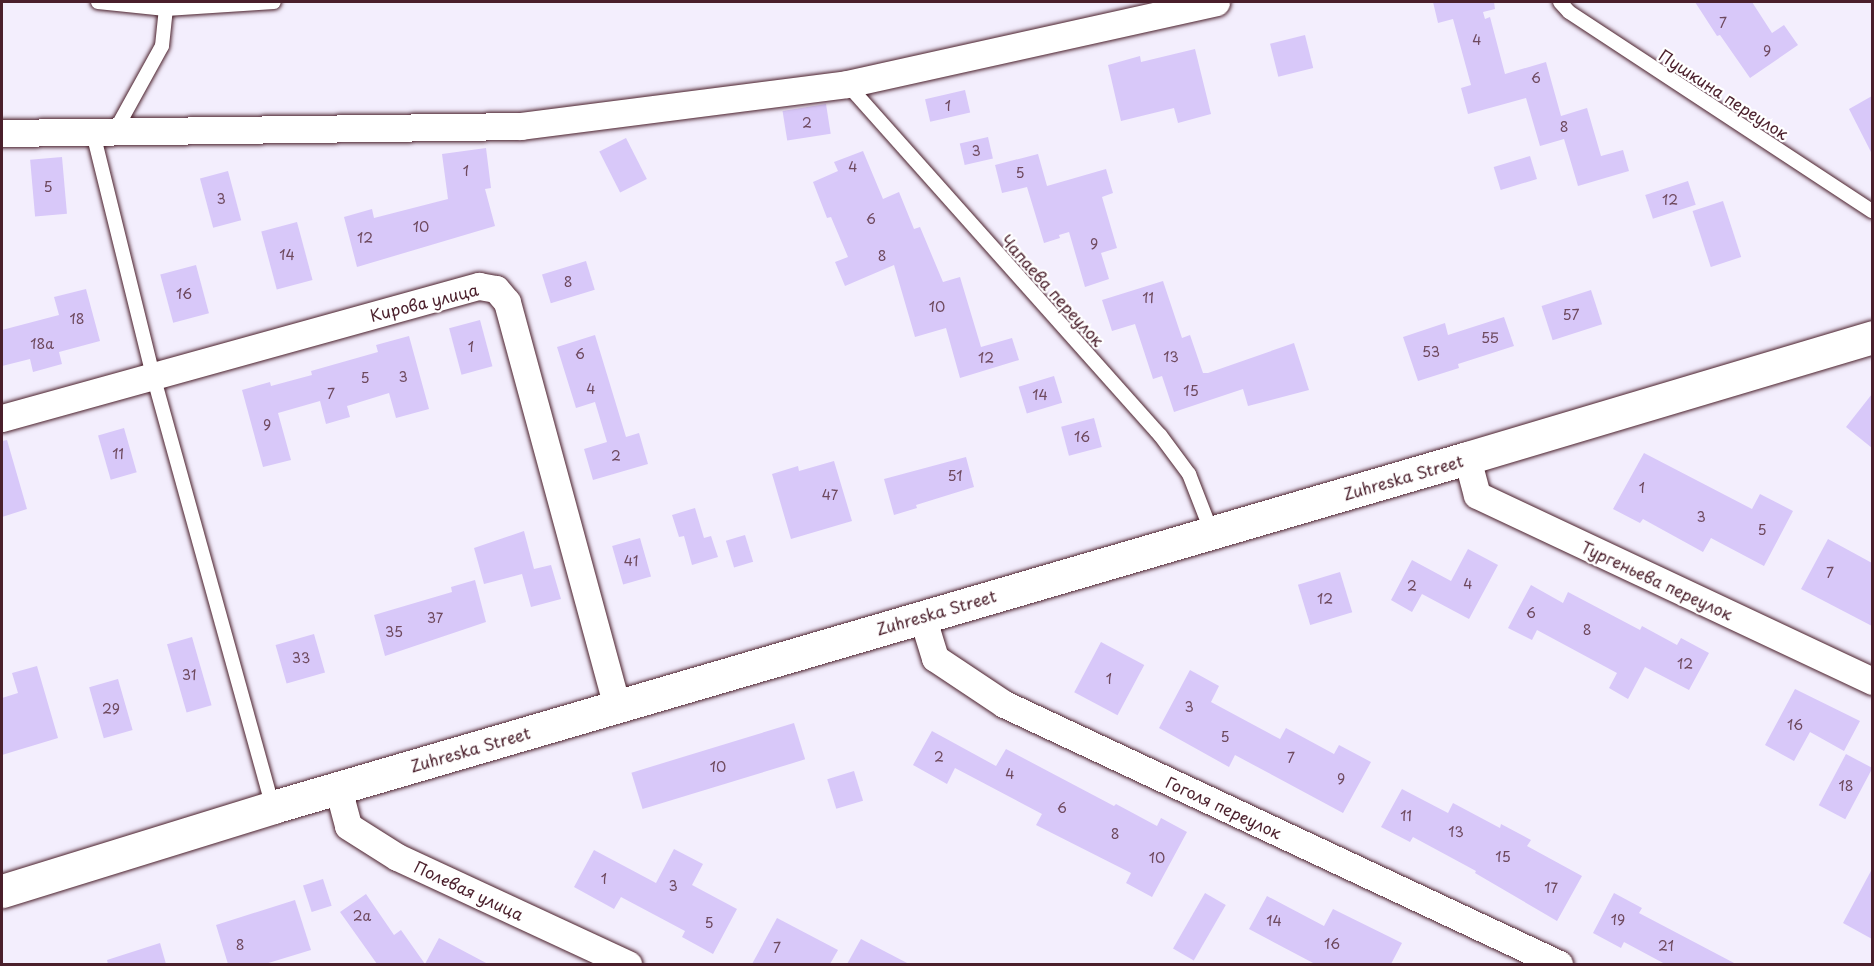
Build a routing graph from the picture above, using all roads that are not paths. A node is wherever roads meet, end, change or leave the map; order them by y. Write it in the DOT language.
graph roads {
  1 [pos="98,2"];
  2 [pos="274,2"];
  3 [pos="1216,2"];
  4 [pos="1560,2"];
  5 [pos="166,9"];
  6 [pos="847,84"];
  7 [pos="104,132"];
  8 [pos="2,133"];
  9 [pos="1872,211"];
  10 [pos="1872,337"];
  11 [pos="153,375"];
  12 [pos="2,418"];
  13 [pos="1467,458"];
  14 [pos="1212,533"];
  15 [pos="922,616"];
  16 [pos="1872,681"];
  17 [pos="617,706"];
  18 [pos="338,788"];
  19 [pos="273,807"];
  20 [pos="2,891"];
  21 [pos="628,964"];
  22 [pos="1559,964"];
  1 -- 5 [label="lane"];
  2 -- 5 [label="lane"];
  3 -- 6 [label="street"];
  4 -- 9 [label="lane, Пушкина переулок"];
  5 -- 7 [label="lane"];
  6 -- 7 [label="street"];
  6 -- 14 [label="lane, Чапаева переулок"];
  7 -- 8 [label="street"];
  7 -- 11 [label="lane"];
  10 -- 13 [label="street, Zuhreska Street"];
  11 -- 12 [label="street, Кирова улица"];
  11 -- 17 [label="street, Кирова улица"];
  11 -- 19 [label="lane"];
  13 -- 14 [label="street, Zuhreska Street"];
  13 -- 16 [label="street, Тургеньева переулок"];
  14 -- 15 [label="street, Zuhreska Street"];
  15 -- 17 [label="street, Zuhreska Street"];
  15 -- 22 [label="street, Гоголя переулок"];
  17 -- 18 [label="street, Zuhreska Street"];
  18 -- 19 [label="street, Zuhreska Street"];
  18 -- 21 [label="street, Полевая улица"];
  19 -- 20 [label="street, Zuhreska Street"];
}
